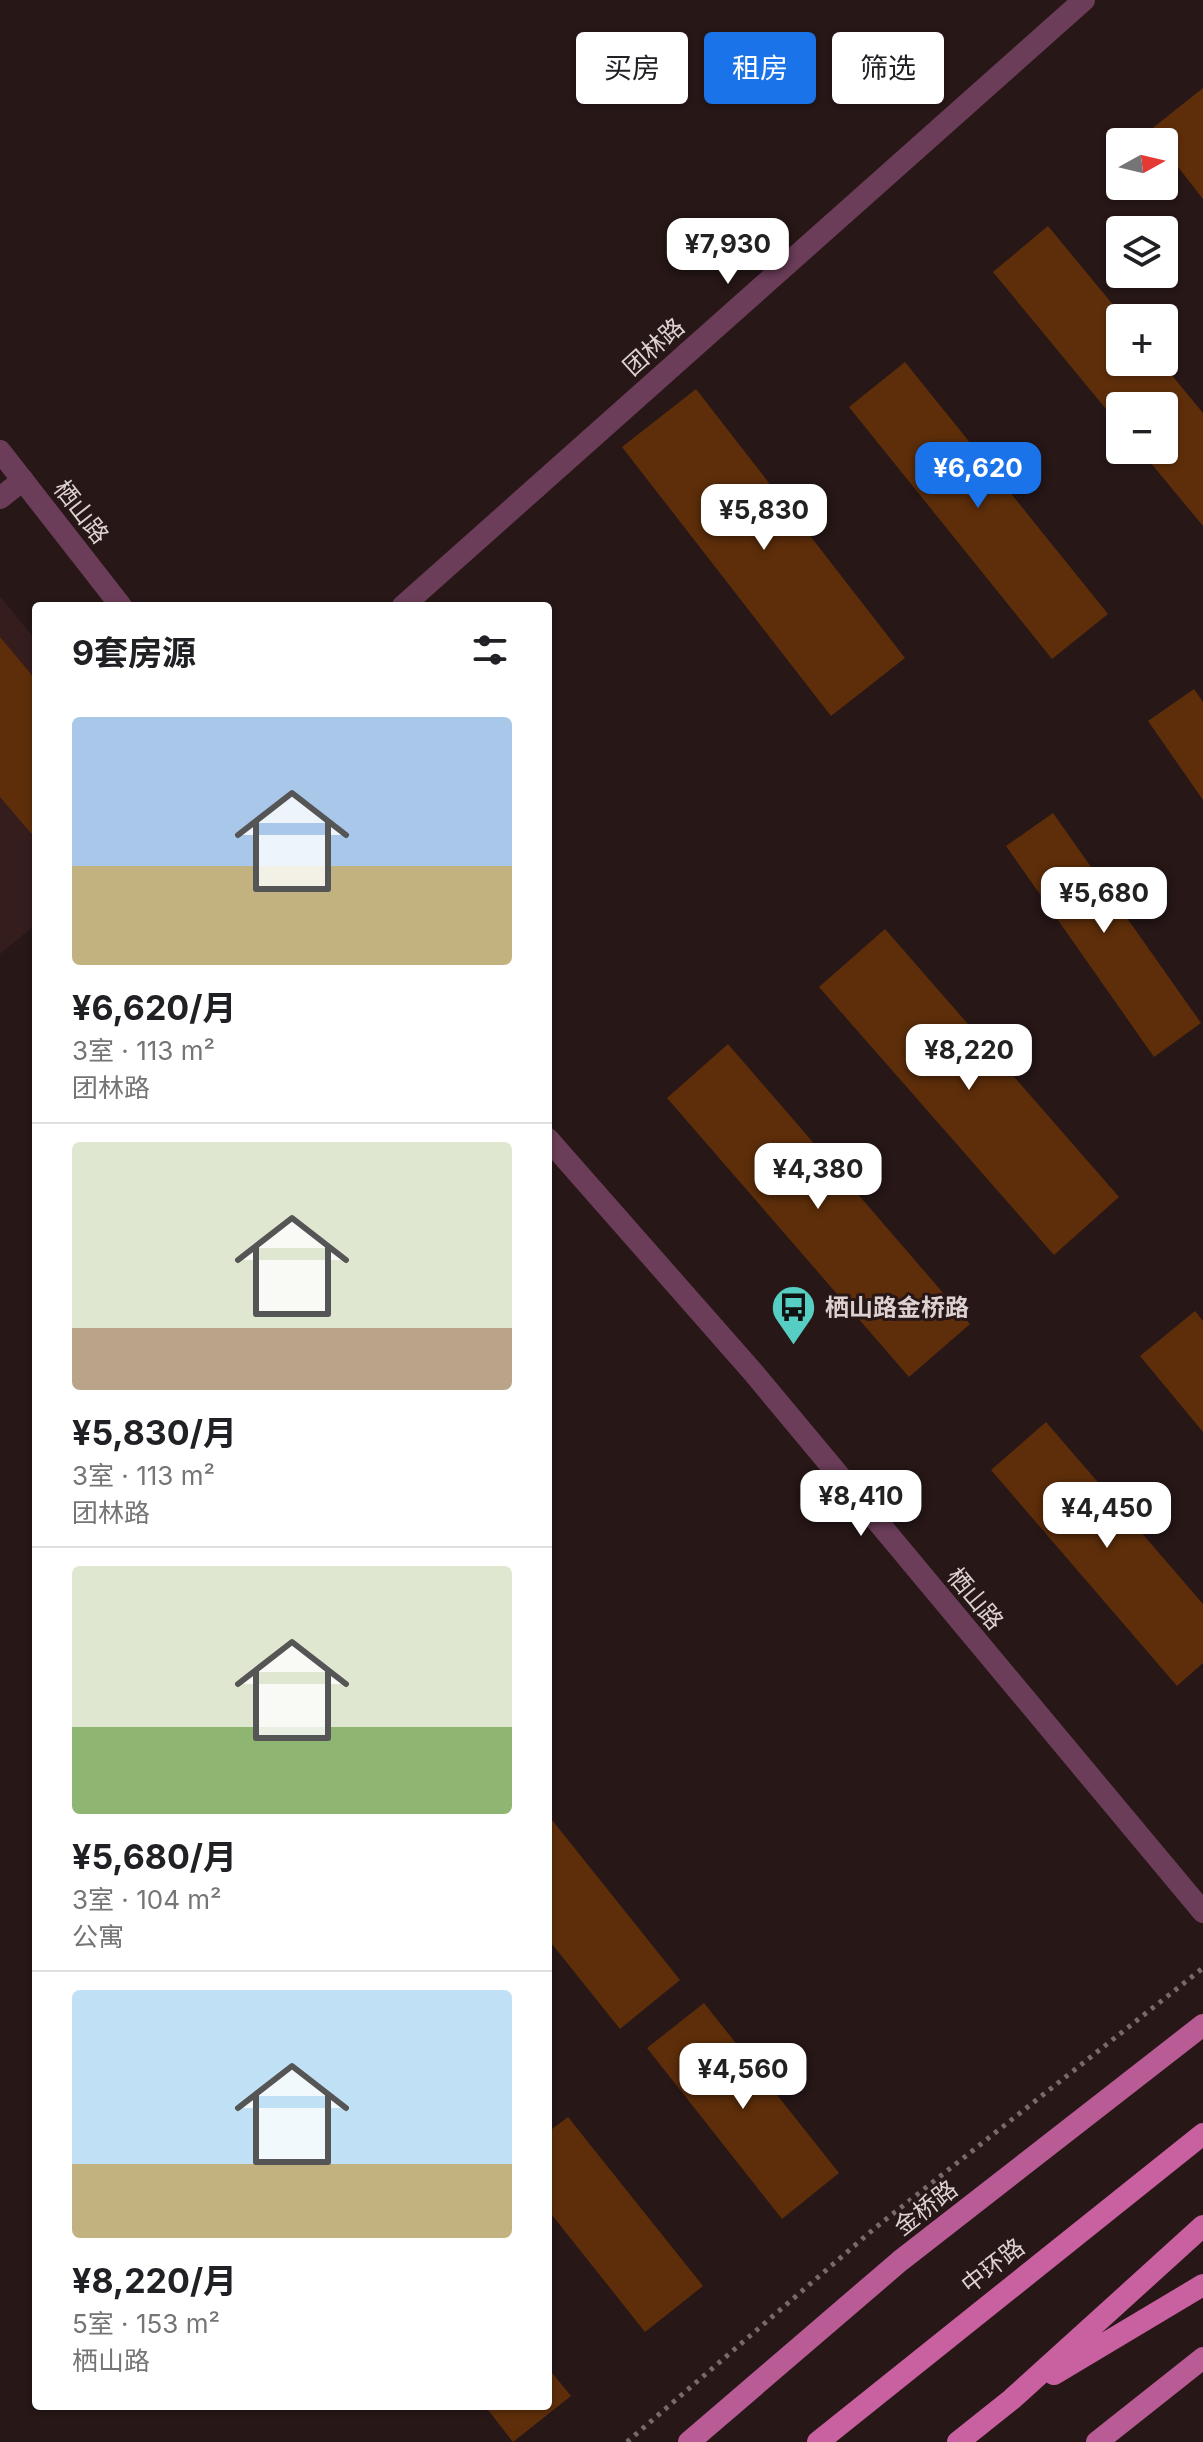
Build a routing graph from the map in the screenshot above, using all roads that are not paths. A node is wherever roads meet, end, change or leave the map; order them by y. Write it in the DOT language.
graph roads {
  1 [pos="1084,0"];
  2 [pos="0,451"];
  3 [pos="23,480"];
  4 [pos="0,498"];
  5 [pos="118,602"];
  6 [pos="407,602"];
  7 [pos="552,1144"];
  8 [pos="1203,1912"];
  9 [pos="1203,2025"];
  10 [pos="1203,2134"];
  11 [pos="1203,2226"];
  12 [pos="1203,2285"];
  13 [pos="1203,2358"];
  14 [pos="1012,2399"];
  15 [pos="689,2442"];
  16 [pos="818,2442"];
  17 [pos="958,2442"];
  18 [pos="1097,2442"];
  1 -- 6 [label="street, 团林路"];
  2 -- 3 [label="street, 栖山路"];
  3 -- 4 [label="street"];
  3 -- 5 [label="street, 栖山路"];
  7 -- 8 [label="street, 栖山路"];
  9 -- 15 [label="main road, 金桥路"];
  10 -- 16 [label="highway, 中环路"];
  11 -- 14 [label="highway"];
  12 -- 14 [label="highway"];
  13 -- 18 [label="main road"];
  14 -- 17 [label="highway"];
}
